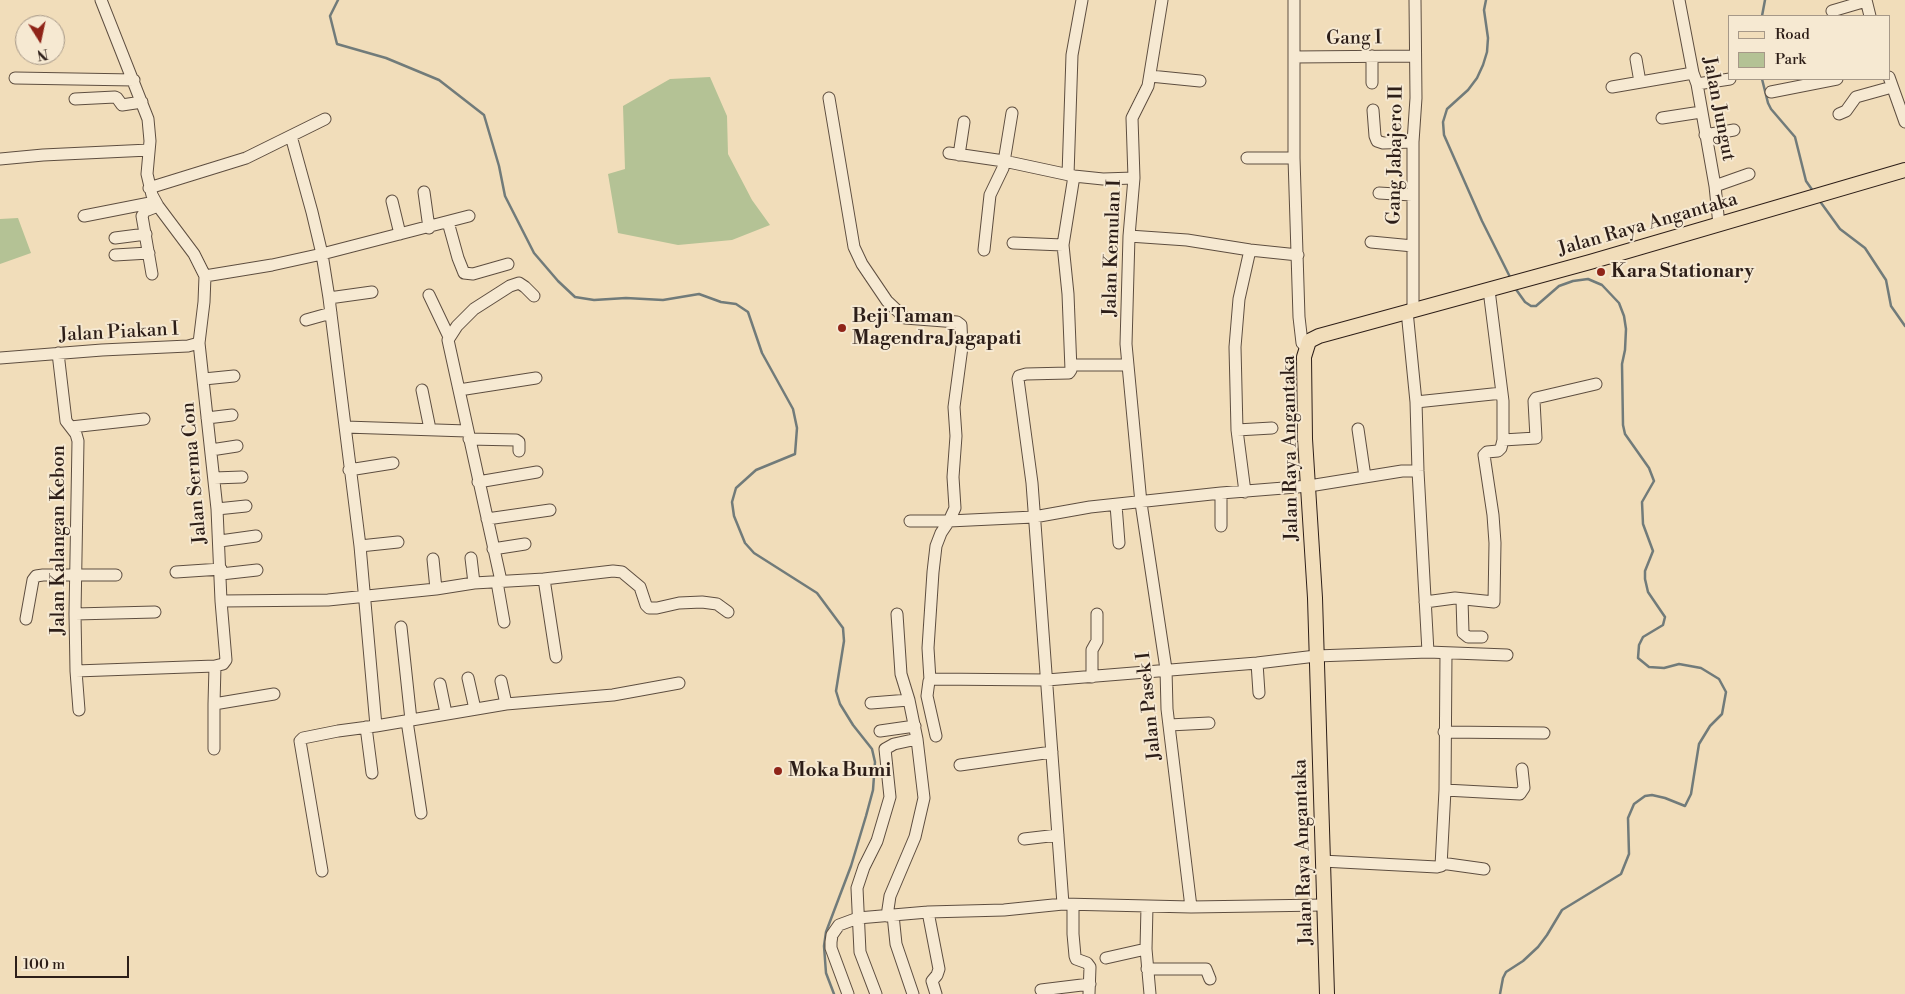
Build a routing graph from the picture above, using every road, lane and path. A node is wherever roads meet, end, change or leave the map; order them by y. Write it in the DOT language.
graph roads {
  1 [pos="101,0"];
  2 [pos="1082,0"];
  3 [pos="1162,0"];
  4 [pos="1294,0"];
  5 [pos="1415,0"];
  6 [pos="1679,0"];
  7 [pos="1866,0"];
  8 [pos="1832,11"];
  9 [pos="1870,15"];
  10 [pos="1372,56"];
  11 [pos="1414,56"];
  12 [pos="1294,57"];
  13 [pos="1636,59"];
  14 [pos="1692,73"];
  15 [pos="1150,76"];
  16 [pos="15,78"];
  17 [pos="1728,79"];
  18 [pos="134,80"];
  19 [pos="1832,80"];
  20 [pos="1200,81"];
  21 [pos="1640,82"];
  22 [pos="1372,83"];
  23 [pos="1697,84"];
  24 [pos="1612,87"];
  25 [pos="1895,87"];
  26 [pos="1771,92"];
  27 [pos="829,98"];
  28 [pos="75,100"];
  29 [pos="142,102"];
  30 [pos="1373,110"];
  31 [pos="1701,112"];
  32 [pos="1012,113"];
  33 [pos="1839,114"];
  34 [pos="1662,118"];
  35 [pos="325,119"];
  36 [pos="964,122"];
  37 [pos="1905,122"];
  38 [pos="1734,130"];
  39 [pos="1705,135"];
  40 [pos="291,136"];
  41 [pos="1413,142"];
  42 [pos="148,150"];
  43 [pos="1247,158"];
  44 [pos="1294,158"];
  45 [pos="0,159"];
  46 [pos="1004,161"];
  47 [pos="1905,170"];
  48 [pos="1749,174"];
  49 [pos="1071,175"];
  50 [pos="1134,178"];
  51 [pos="1714,186"];
  52 [pos="150,188"];
  53 [pos="424,192"];
  54 [pos="1379,193"];
  55 [pos="1412,195"];
  56 [pos="392,201"];
  57 [pos="157,204"];
  58 [pos="84,216"];
  59 [pos="468,216"];
  60 [pos="448,222"];
  61 [pos="1719,225"];
  62 [pos="429,228"];
  63 [pos="146,234"];
  64 [pos="400,234"];
  65 [pos="1128,236"];
  66 [pos="115,238"];
  67 [pos="1371,242"];
  68 [pos="1013,243"];
  69 [pos="1063,245"];
  70 [pos="1413,246"];
  71 [pos="984,250"];
  72 [pos="1250,250"];
  73 [pos="149,253"];
  74 [pos="322,254"];
  75 [pos="115,255"];
  76 [pos="1293,255"];
  77 [pos="508,264"];
  78 [pos="152,274"];
  79 [pos="206,276"];
  80 [pos="1497,291"];
  81 [pos="372,292"];
  82 [pos="430,295"];
  83 [pos="534,296"];
  84 [pos="329,298"];
  85 [pos="1410,310"];
  86 [pos="330,313"];
  87 [pos="306,320"];
  88 [pos="449,337"];
  89 [pos="199,343"];
  90 [pos="1306,348"];
  91 [pos="58,354"];
  92 [pos="0,358"];
  93 [pos="1128,365"];
  94 [pos="1071,366"];
  95 [pos="234,376"];
  96 [pos="536,378"];
  97 [pos="204,380"];
  98 [pos="1596,384"];
  99 [pos="422,390"];
  100 [pos="459,390"];
  101 [pos="1502,393"];
  102 [pos="1416,402"];
  103 [pos="232,415"];
  104 [pos="206,418"];
  105 [pos="144,419"];
  106 [pos="72,427"];
  107 [pos="345,427"];
  108 [pos="1272,428"];
  109 [pos="430,429"];
  110 [pos="1358,429"];
  111 [pos="1237,430"];
  112 [pos="468,435"];
  113 [pos="1501,445"];
  114 [pos="237,446"];
  115 [pos="211,450"];
  116 [pos="520,451"];
  117 [pos="393,463"];
  118 [pos="349,470"];
  119 [pos="1418,471"];
  120 [pos="537,472"];
  121 [pos="242,477"];
  122 [pos="1365,477"];
  123 [pos="214,478"];
  124 [pos="478,482"];
  125 [pos="1309,486"];
  126 [pos="1245,492"];
  127 [pos="1221,493"];
  128 [pos="1142,503"];
  129 [pos="1116,505"];
  130 [pos="246,506"];
  131 [pos="217,510"];
  132 [pos="550,510"];
  133 [pos="1034,517"];
  134 [pos="487,520"];
  135 [pos="949,521"];
  136 [pos="910,522"];
  137 [pos="1221,526"];
  138 [pos="256,536"];
  139 [pos="220,541"];
  140 [pos="398,542"];
  141 [pos="1119,543"];
  142 [pos="525,544"];
  143 [pos="360,546"];
  144 [pos="494,549"];
  145 [pos="471,558"];
  146 [pos="433,559"];
  147 [pos="257,570"];
  148 [pos="176,572"];
  149 [pos="221,572"];
  150 [pos="76,575"];
  151 [pos="116,575"];
  152 [pos="544,579"];
  153 [pos="499,582"];
  154 [pos="474,583"];
  155 [pos="436,589"];
  156 [pos="365,595"];
  157 [pos="1462,599"];
  158 [pos="221,601"];
  159 [pos="1426,602"];
  160 [pos="154,612"];
  161 [pos="728,612"];
  162 [pos="75,614"];
  163 [pos="896,614"];
  164 [pos="1097,614"];
  165 [pos="26,619"];
  166 [pos="504,622"];
  167 [pos="401,628"];
  168 [pos="1482,637"];
  169 [pos="1428,652"];
  170 [pos="1446,653"];
  171 [pos="1507,655"];
  172 [pos="1316,656"];
  173 [pos="556,657"];
  174 [pos="1257,663"];
  175 [pos="215,666"];
  176 [pos="1166,669"];
  177 [pos="76,671"];
  178 [pos="1092,677"];
  179 [pos="468,678"];
  180 [pos="930,680"];
  181 [pos="1047,680"];
  182 [pos="501,681"];
  183 [pos="679,683"];
  184 [pos="440,684"];
  185 [pos="1259,693"];
  186 [pos="274,694"];
  187 [pos="909,700"];
  188 [pos="871,703"];
  189 [pos="214,704"];
  190 [pos="506,704"];
  191 [pos="475,709"];
  192 [pos="79,710"];
  193 [pos="446,713"];
  194 [pos="409,720"];
  195 [pos="1208,723"];
  196 [pos="1169,725"];
  197 [pos="915,726"];
  198 [pos="371,727"];
  199 [pos="880,731"];
  200 [pos="1444,732"];
  201 [pos="1544,733"];
  202 [pos="936,736"];
  203 [pos="917,739"];
  204 [pos="214,749"];
  205 [pos="1052,752"];
  206 [pos="960,765"];
  207 [pos="1522,769"];
  208 [pos="372,773"];
  209 [pos="1445,790"];
  210 [pos="421,813"];
  211 [pos="1058,835"];
  212 [pos="1024,839"];
  213 [pos="1322,860"];
  214 [pos="1441,863"];
  215 [pos="1484,869"];
  216 [pos="322,871"];
  217 [pos="1068,904"];
  218 [pos="1324,905"];
  219 [pos="1147,906"];
  220 [pos="1191,906"];
  221 [pos="928,912"];
  222 [pos="898,915"];
  223 [pos="858,918"];
  224 [pos="1146,949"];
  225 [pos="1106,958"];
  226 [pos="1148,969"];
  227 [pos="1210,979"];
  228 [pos="1089,989"];
  229 [pos="1041,990"];
  230 [pos="848,994"];
  231 [pos="876,994"];
  232 [pos="914,994"];
  233 [pos="936,994"];
  234 [pos="1150,994"];
  235 [pos="1328,994"];
  1 -- 18 [label="street"];
  2 -- 49 [label="street"];
  3 -- 15 [label="street, Jalan Kemulan I"];
  4 -- 12 [label="street"];
  5 -- 11 [label="street, Gang Jabajero II"];
  6 -- 14 [label="street, Jalan Jungut"];
  7 -- 8 [label="street"];
  7 -- 9 [label="street"];
  10 -- 11 [label="street, Gang I"];
  10 -- 12 [label="street, Gang I"];
  10 -- 22 [label="street"];
  11 -- 41 [label="street, Gang Jabajero II"];
  12 -- 44 [label="street"];
  13 -- 21 [label="street"];
  14 -- 21 [label="street"];
  14 -- 23 [label="street, Jalan Jungut"];
  15 -- 20 [label="street"];
  15 -- 50 [label="street, Jalan Kemulan I"];
  16 -- 18 [label="street"];
  17 -- 23 [label="street"];
  18 -- 29 [label="street"];
  19 -- 26 [label="street"];
  21 -- 24 [label="street"];
  23 -- 31 [label="street, Jalan Jungut"];
  25 -- 33 [label="street"];
  25 -- 37 [label="street"];
  27 -- 135 [label="street"];
  28 -- 29 [label="street"];
  29 -- 42 [label="street"];
  30 -- 41 [label="street"];
  31 -- 34 [label="street"];
  31 -- 39 [label="street, Jalan Jungut"];
  32 -- 46 [label="street"];
  35 -- 40 [label="street"];
  36 -- 46 [label="street"];
  38 -- 39 [label="street"];
  39 -- 51 [label="street, Jalan Jungut"];
  40 -- 52 [label="street"];
  40 -- 74 [label="street"];
  41 -- 55 [label="street, Gang Jabajero II"];
  42 -- 45 [label="street"];
  42 -- 52 [label="street"];
  43 -- 44 [label="street"];
  44 -- 76 [label="street"];
  46 -- 49 [label="street"];
  46 -- 71 [label="street"];
  47 -- 61 [label="main road, Jalan Raya Angantaka"];
  48 -- 51 [label="street"];
  49 -- 50 [label="street"];
  49 -- 69 [label="street"];
  50 -- 65 [label="street, Jalan Kemulan I"];
  51 -- 61 [label="street, Jalan Jungut"];
  52 -- 57 [label="street"];
  53 -- 62 [label="street"];
  54 -- 55 [label="street"];
  55 -- 70 [label="street, Gang Jabajero II"];
  56 -- 64 [label="street"];
  57 -- 58 [label="street"];
  57 -- 63 [label="street"];
  57 -- 79 [label="street"];
  59 -- 60 [label="street"];
  60 -- 62 [label="street"];
  60 -- 77 [label="street"];
  61 -- 80 [label="main road, Jalan Raya Angantaka"];
  62 -- 64 [label="street"];
  63 -- 66 [label="street"];
  63 -- 73 [label="street"];
  64 -- 74 [label="street"];
  65 -- 72 [label="street"];
  65 -- 93 [label="street, Jalan Kemulan I"];
  67 -- 70 [label="street"];
  68 -- 69 [label="street"];
  69 -- 94 [label="street"];
  70 -- 85 [label="street, Gang Jabajero II"];
  72 -- 76 [label="street"];
  72 -- 111 [label="street"];
  73 -- 75 [label="street"];
  73 -- 78 [label="street"];
  74 -- 79 [label="street"];
  74 -- 84 [label="street"];
  76 -- 90 [label="street"];
  79 -- 89 [label="street, Jalan Piakan I"];
  80 -- 85 [label="main road, Jalan Raya Angantaka"];
  80 -- 101 [label="street"];
  81 -- 84 [label="street"];
  82 -- 88 [label="street"];
  83 -- 88 [label="street"];
  84 -- 86 [label="street"];
  85 -- 90 [label="main road, Jalan Raya Angantaka"];
  85 -- 102 [label="street, Gang Jabajero II"];
  86 -- 87 [label="street"];
  86 -- 107 [label="street"];
  88 -- 100 [label="street"];
  89 -- 91 [label="street, Jalan Piakan I"];
  89 -- 97 [label="street, Jalan Serma Con"];
  90 -- 125 [label="main road, Jalan Raya Angantaka"];
  91 -- 92 [label="street, Jalan Piakan I"];
  91 -- 106 [label="street, Jalan Kalangan Kebon"];
  93 -- 94 [label="street"];
  93 -- 128 [label="street, Jalan Kemulan I"];
  94 -- 133 [label="street"];
  95 -- 97 [label="street"];
  96 -- 100 [label="street"];
  97 -- 104 [label="street, Jalan Serma Con"];
  98 -- 113 [label="street"];
  99 -- 109 [label="street"];
  100 -- 112 [label="street"];
  101 -- 102 [label="street"];
  101 -- 113 [label="street"];
  102 -- 119 [label="street, Gang Jabajero II"];
  103 -- 104 [label="street"];
  104 -- 115 [label="street, Jalan Serma Con"];
  105 -- 106 [label="street"];
  106 -- 150 [label="street, Jalan Kalangan Kebon"];
  107 -- 109 [label="street"];
  107 -- 118 [label="street"];
  108 -- 111 [label="street"];
  109 -- 112 [label="street"];
  110 -- 122 [label="street"];
  111 -- 126 [label="street"];
  112 -- 116 [label="street"];
  112 -- 124 [label="street"];
  113 -- 157 [label="street"];
  114 -- 115 [label="street"];
  115 -- 123 [label="street, Jalan Serma Con"];
  117 -- 118 [label="street"];
  118 -- 143 [label="street"];
  119 -- 122 [label="street"];
  119 -- 159 [label="street, Gang Jabajero II"];
  120 -- 124 [label="street"];
  121 -- 123 [label="street"];
  122 -- 125 [label="street"];
  123 -- 131 [label="street, Jalan Serma Con"];
  124 -- 134 [label="street"];
  125 -- 126 [label="street"];
  125 -- 172 [label="main road, Jalan Raya Angantaka"];
  126 -- 127 [label="street"];
  127 -- 128 [label="street"];
  127 -- 137 [label="street"];
  128 -- 129 [label="street"];
  128 -- 176 [label="street, Jalan Pasek I"];
  129 -- 133 [label="street"];
  129 -- 141 [label="street"];
  130 -- 131 [label="street"];
  131 -- 139 [label="street, Jalan Serma Con"];
  132 -- 134 [label="street"];
  133 -- 135 [label="street"];
  133 -- 181 [label="street"];
  134 -- 144 [label="street"];
  135 -- 136 [label="street"];
  135 -- 180 [label="street"];
  138 -- 139 [label="street"];
  139 -- 149 [label="street, Jalan Serma Con"];
  140 -- 143 [label="street"];
  142 -- 144 [label="street"];
  143 -- 156 [label="street"];
  144 -- 153 [label="street"];
  145 -- 154 [label="street"];
  146 -- 155 [label="street"];
  147 -- 149 [label="street"];
  148 -- 149 [label="street"];
  149 -- 158 [label="street, Jalan Serma Con"];
  150 -- 151 [label="street"];
  150 -- 162 [label="street, Jalan Kalangan Kebon"];
  150 -- 165 [label="street"];
  152 -- 153 [label="street"];
  152 -- 161 [label="street"];
  152 -- 173 [label="street"];
  153 -- 154 [label="street"];
  153 -- 166 [label="street"];
  154 -- 155 [label="street"];
  155 -- 156 [label="street"];
  156 -- 158 [label="street"];
  156 -- 198 [label="street"];
  157 -- 159 [label="street"];
  157 -- 168 [label="street"];
  158 -- 175 [label="street, Jalan Serma Con"];
  159 -- 169 [label="street, Gang Jabajero II"];
  160 -- 162 [label="street"];
  162 -- 177 [label="street, Jalan Kalangan Kebon"];
  163 -- 187 [label="street"];
  164 -- 178 [label="street"];
  167 -- 194 [label="street"];
  169 -- 170 [label="street"];
  169 -- 172 [label="street"];
  170 -- 171 [label="street"];
  170 -- 200 [label="street"];
  172 -- 174 [label="street"];
  172 -- 213 [label="main road, Jalan Raya Angantaka"];
  174 -- 176 [label="street"];
  174 -- 185 [label="street"];
  175 -- 177 [label="street"];
  175 -- 189 [label="street"];
  176 -- 178 [label="street"];
  176 -- 196 [label="street, Jalan Pasek I"];
  177 -- 192 [label="street, Jalan Kalangan Kebon"];
  178 -- 181 [label="street"];
  179 -- 191 [label="street"];
  180 -- 181 [label="street"];
  180 -- 202 [label="street"];
  181 -- 205 [label="street"];
  182 -- 190 [label="street"];
  183 -- 190 [label="street"];
  184 -- 193 [label="street"];
  186 -- 189 [label="street"];
  187 -- 188 [label="street"];
  187 -- 197 [label="street"];
  189 -- 204 [label="street"];
  190 -- 191 [label="street"];
  191 -- 193 [label="street"];
  193 -- 194 [label="street"];
  194 -- 198 [label="street"];
  194 -- 210 [label="street"];
  195 -- 196 [label="street"];
  196 -- 220 [label="street, Jalan Pasek I"];
  197 -- 199 [label="street"];
  197 -- 203 [label="street"];
  198 -- 208 [label="street"];
  198 -- 216 [label="street"];
  200 -- 201 [label="street"];
  200 -- 209 [label="street"];
  203 -- 222 [label="street"];
  203 -- 223 [label="street"];
  205 -- 206 [label="street"];
  205 -- 211 [label="street"];
  207 -- 209 [label="street"];
  209 -- 214 [label="street"];
  211 -- 212 [label="street"];
  211 -- 217 [label="street"];
  213 -- 214 [label="street"];
  213 -- 218 [label="main road, Jalan Raya Angantaka"];
  214 -- 215 [label="street"];
  217 -- 219 [label="street"];
  217 -- 221 [label="street"];
  217 -- 228 [label="street"];
  218 -- 220 [label="street"];
  218 -- 235 [label="main road, Jalan Raya Angantaka"];
  219 -- 220 [label="street"];
  219 -- 224 [label="street"];
  221 -- 222 [label="street"];
  221 -- 233 [label="street"];
  222 -- 223 [label="street"];
  222 -- 232 [label="street"];
  223 -- 230 [label="street"];
  223 -- 231 [label="street"];
  224 -- 225 [label="street"];
  224 -- 226 [label="street"];
  226 -- 227 [label="street"];
  226 -- 234 [label="street"];
  228 -- 229 [label="street"];
}
